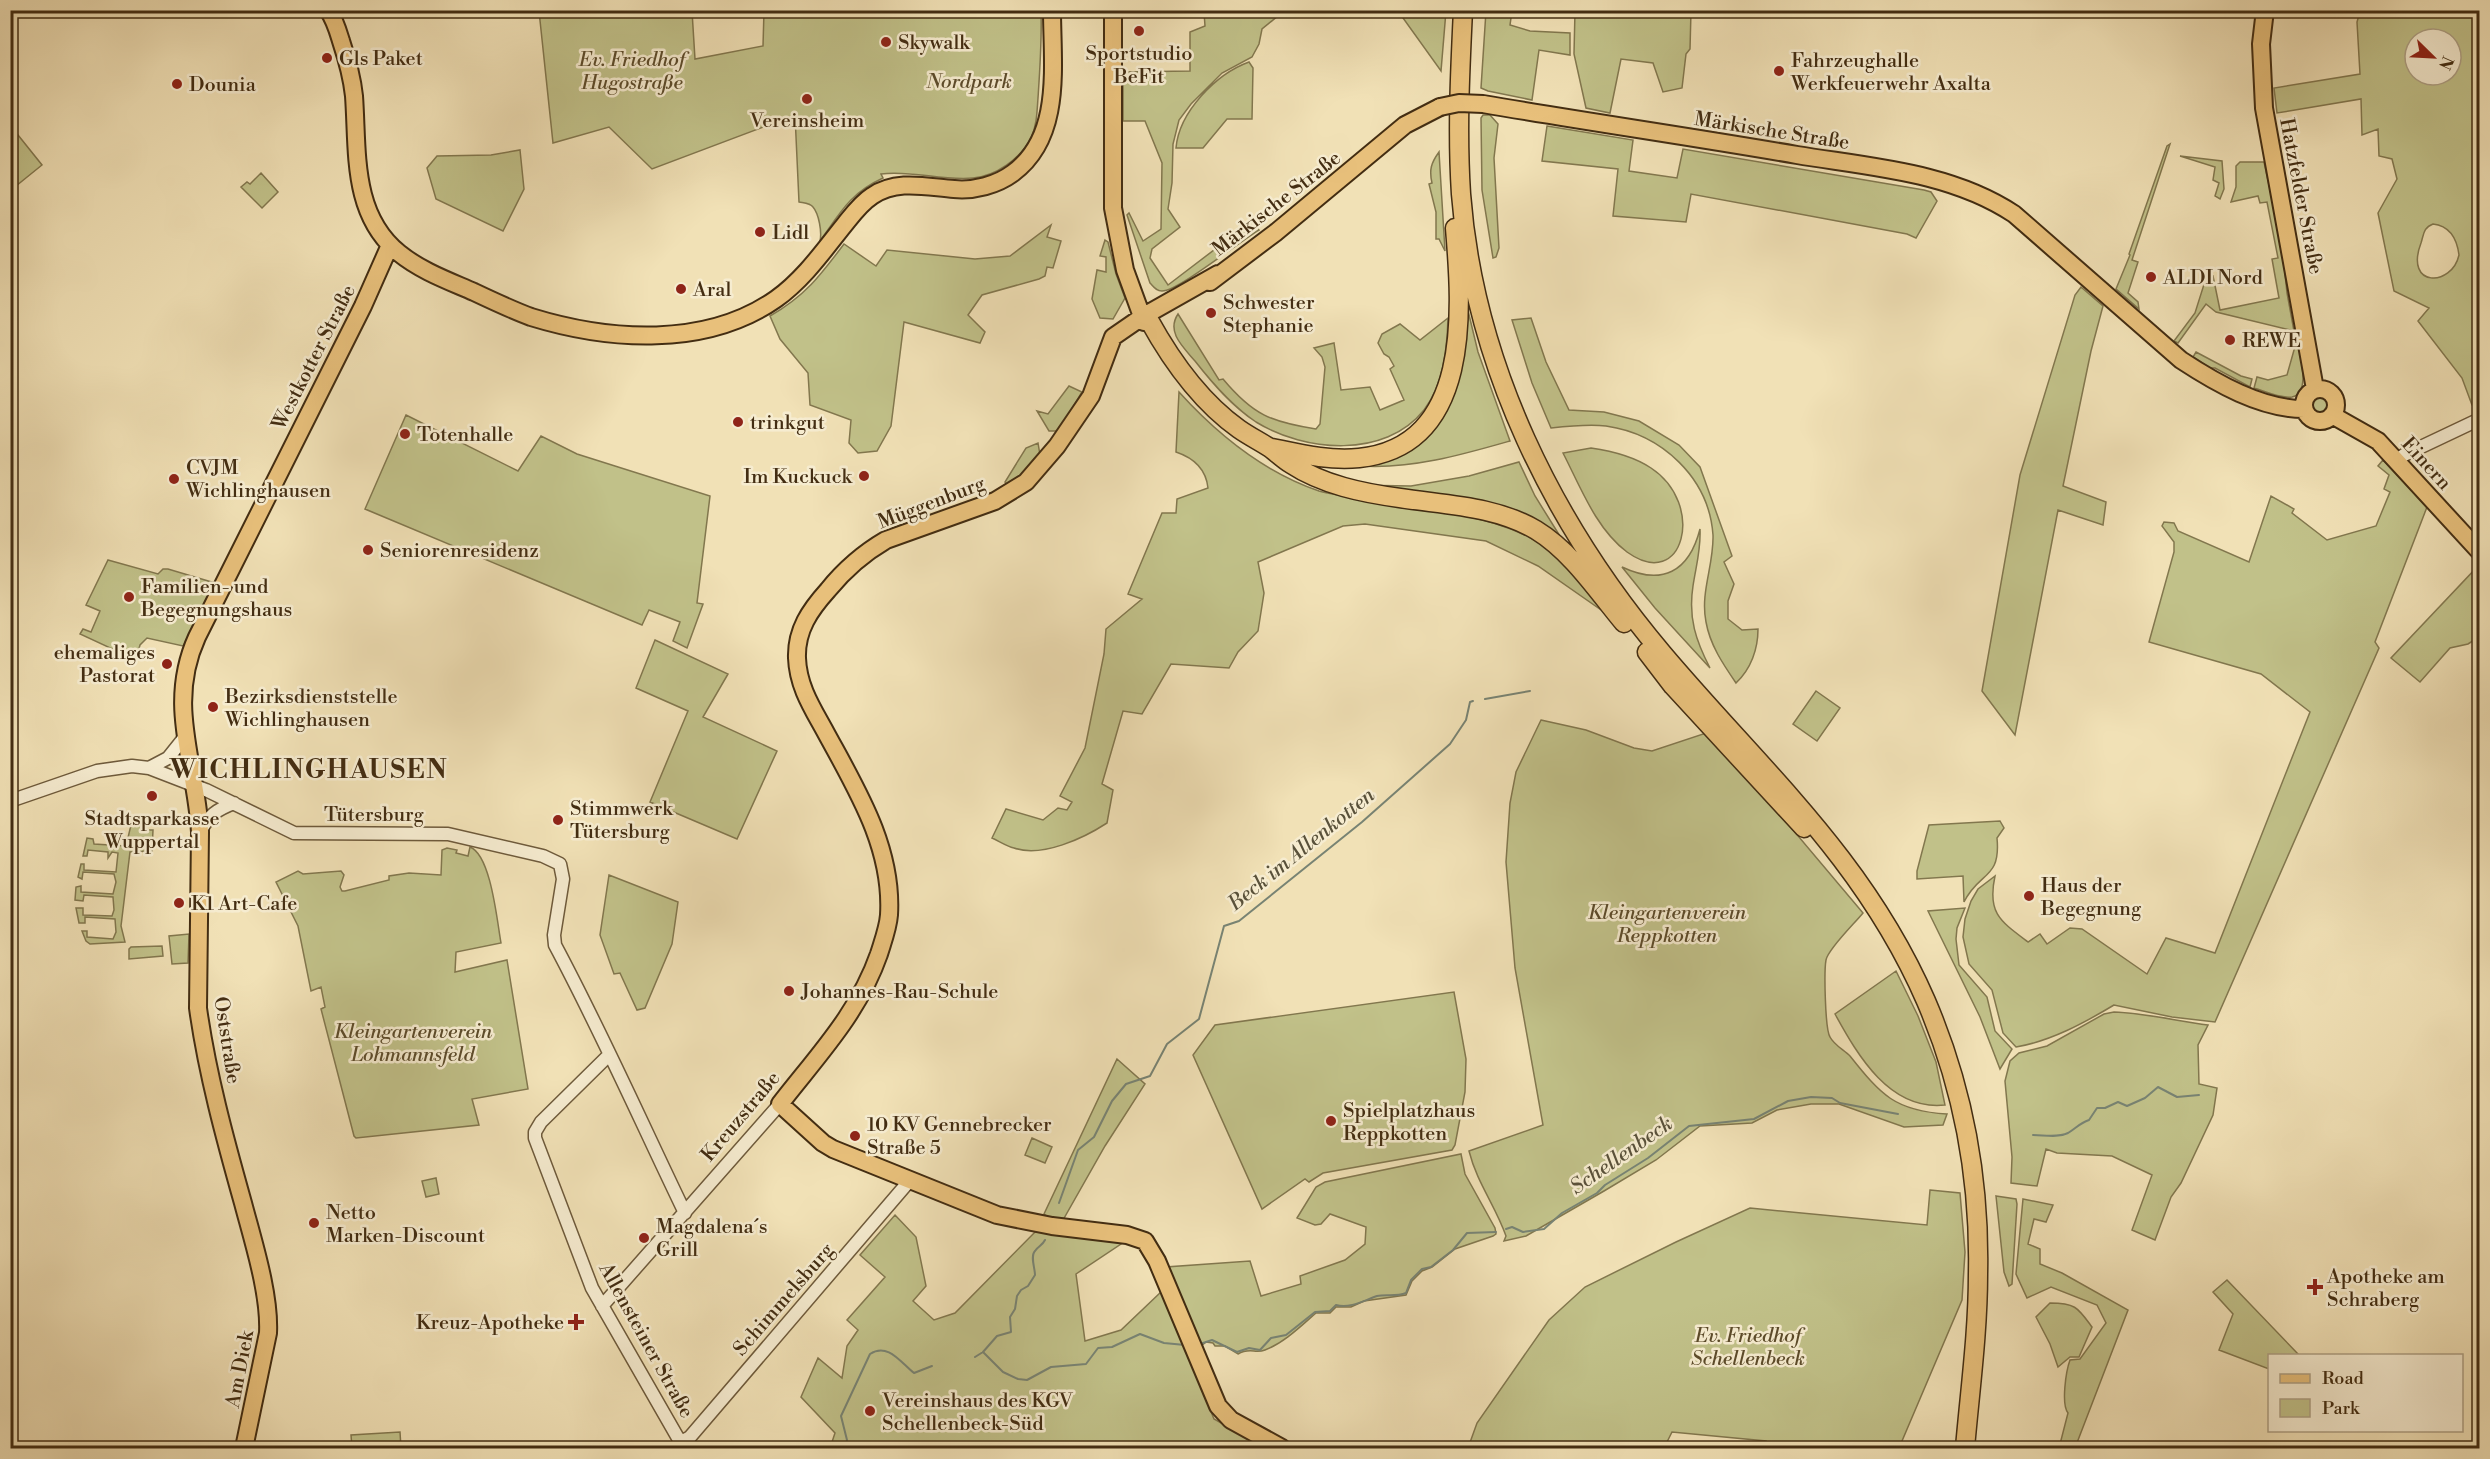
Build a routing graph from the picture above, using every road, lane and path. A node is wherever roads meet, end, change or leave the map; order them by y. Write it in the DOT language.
graph roads {
  1 [pos="328,10"];
  2 [pos="1052,10"];
  3 [pos="1113,10"];
  4 [pos="1453,10"];
  5 [pos="1463,10"];
  6 [pos="2265,10"];
  7 [pos="1452,201"];
  8 [pos="390,245"];
  9 [pos="381,268"];
  10 [pos="421,268"];
  11 [pos="1146,318"];
  12 [pos="2314,389"];
  13 [pos="2304,409"];
  14 [pos="2332,415"];
  15 [pos="2480,419"];
  16 [pos="1511,420"];
  17 [pos="1270,448"];
  18 [pos="2397,460"];
  19 [pos="1535,472"];
  20 [pos="2480,552"];
  21 [pos="1625,625"];
  22 [pos="1708,714"];
  23 [pos="184,738"];
  24 [pos="149,768"];
  25 [pos="194,785"];
  26 [pos="10,801"];
  27 [pos="234,803"];
  28 [pos="200,831"];
  29 [pos="885,937"];
  30 [pos="609,1055"];
  31 [pos="780,1104"];
  32 [pos="910,1179"];
  33 [pos="1970,1202"];
  34 [pos="685,1214"];
  35 [pos="258,1262"];
  36 [pos="602,1306"];
  37 [pos="683,1441"];
  38 [pos="244,1449"];
  39 [pos="1282,1449"];
  40 [pos="1954,1449"];
  41 [pos="1965,1449"];
  1 -- 8 [label="main road"];
  2 -- 10 [label="main road"];
  3 -- 11 [label="main road"];
  4 -- 7 [label="highway"];
  5 -- 16 [label="highway"];
  6 -- 12 [label="main road, Hatzfelder Straße"];
  7 -- 16 [label="highway"];
  7 -- 17 [label="highway"];
  8 -- 9 [label="main road, Westkotter Straße"];
  8 -- 10 [label="main road"];
  9 -- 10 [label="main road"];
  9 -- 23 [label="main road, Westkotter Straße"];
  11 -- 13 [label="main road, Märkische Straße, bridge"];
  11 -- 17 [label="highway"];
  11 -- 29 [label="main road, Müggenburg"];
  12 -- 13 [label="main road"];
  12 -- 14 [label="main road"];
  13 -- 14 [label="main road"];
  14 -- 18 [label="main road, Einern"];
  15 -- 18 [label="street"];
  16 -- 19 [label="highway"];
  17 -- 21 [label="highway"];
  18 -- 20 [label="main road, Einern"];
  19 -- 21 [label="highway"];
  19 -- 22 [label="highway"];
  21 -- 22 [label="highway"];
  22 -- 33 [label="highway"];
  23 -- 24 [label="street"];
  23 -- 25 [label="main road, Westkotter Straße"];
  24 -- 25 [label="street, Tütersburg"];
  24 -- 26 [label="street"];
  25 -- 27 [label="street, Tütersburg"];
  25 -- 28 [label="main road, Oststraße"];
  27 -- 28 [label="street"];
  27 -- 30 [label="street, Tütersburg"];
  28 -- 35 [label="main road, Oststraße"];
  29 -- 31 [label="main road, Kreuzstraße"];
  30 -- 34 [label="street"];
  30 -- 36 [label="street, Allensteiner Straße"];
  31 -- 32 [label="main road"];
  31 -- 34 [label="street, Kreuzstraße"];
  32 -- 37 [label="street, Schimmelsburg"];
  32 -- 39 [label="main road"];
  33 -- 40 [label="highway"];
  33 -- 41 [label="highway"];
  34 -- 36 [label="street, Kreuzstraße"];
  35 -- 38 [label="main road, Am Diek"];
  36 -- 37 [label="street, Allensteiner Straße"];
}
